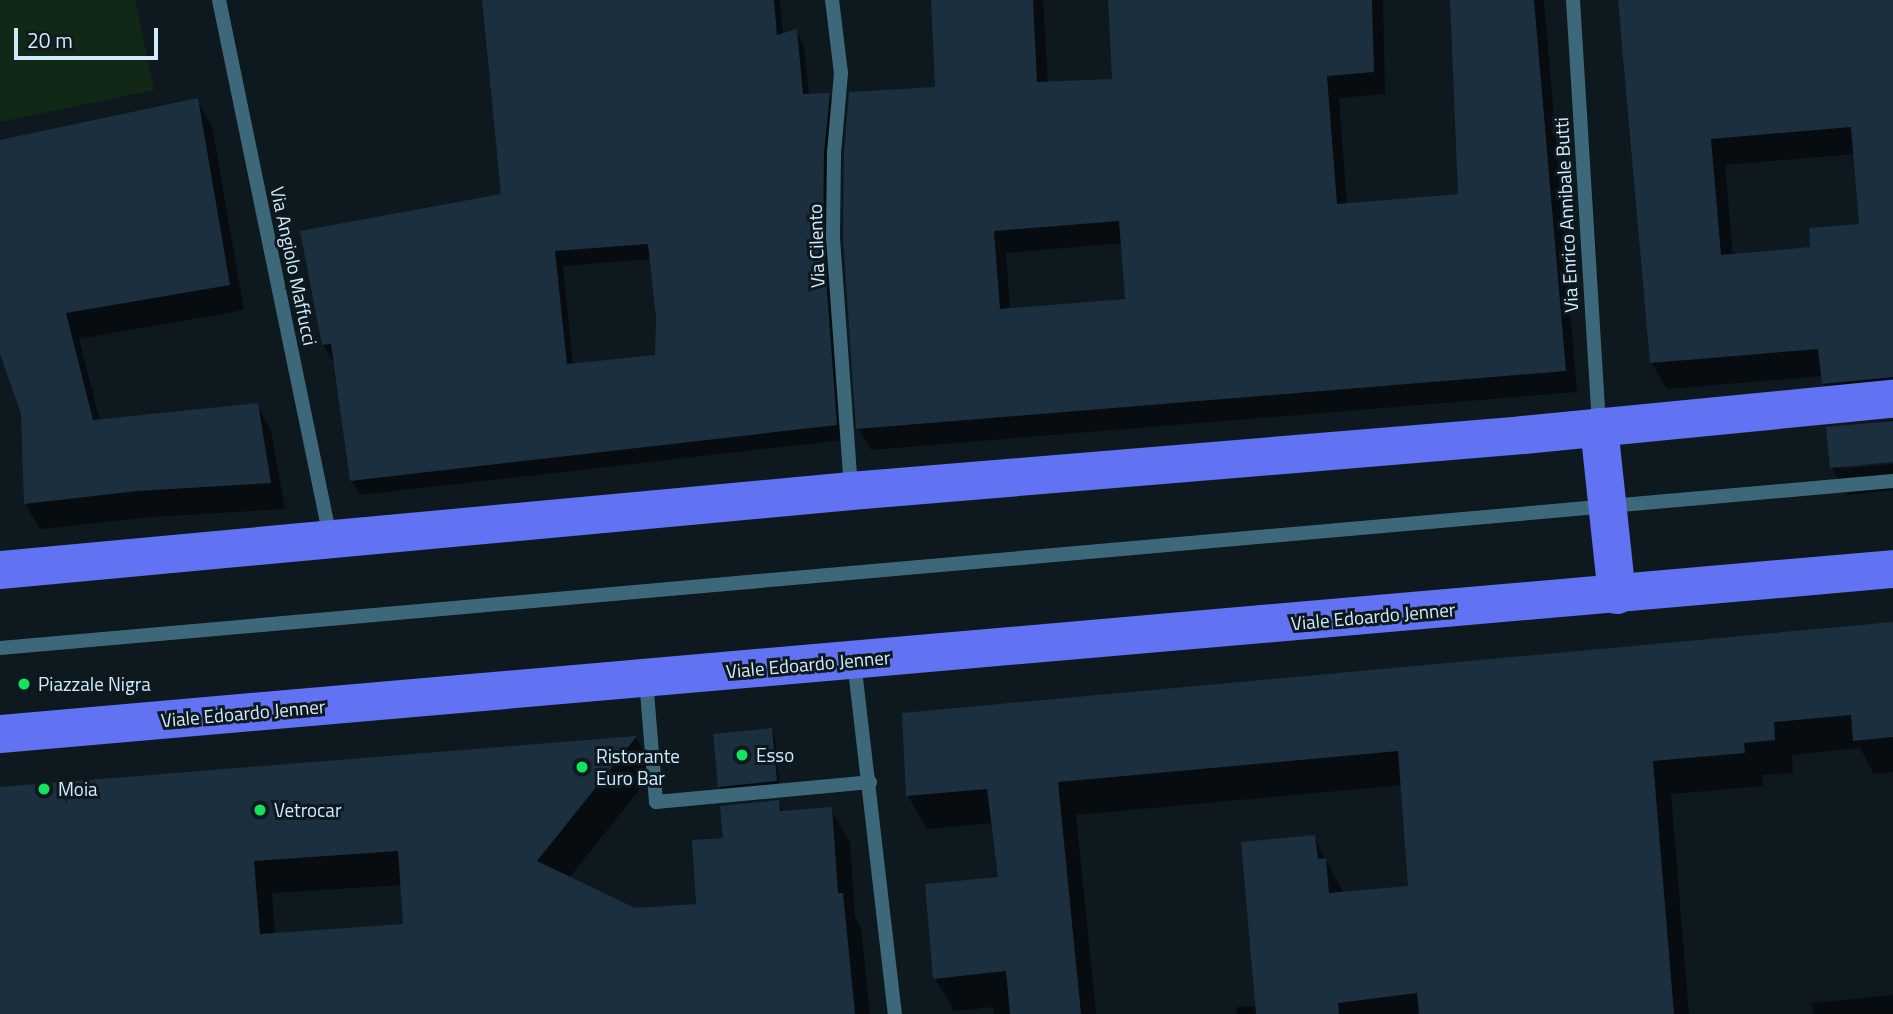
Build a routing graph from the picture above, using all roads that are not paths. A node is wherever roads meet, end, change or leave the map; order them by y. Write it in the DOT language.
graph roads {
  1 [pos="219,0"];
  2 [pos="832,0"];
  3 [pos="1573,0"];
  4 [pos="1893,398"];
  5 [pos="1599,427"];
  6 [pos="1893,481"];
  7 [pos="851,491"];
  8 [pos="1606,506"];
  9 [pos="331,540"];
  10 [pos="1893,569"];
  11 [pos="0,570"];
  12 [pos="1617,595"];
  13 [pos="0,648"];
  14 [pos="854,660"];
  15 [pos="646,679"];
  16 [pos="0,734"];
  17 [pos="870,782"];
  18 [pos="895,1014"];
  1 -- 9 [label="street, Via Angiolo Maffucci"];
  2 -- 7 [label="street, Via Cilento"];
  3 -- 5 [label="street, Via Enrico Annibale Butti"];
  4 -- 5 [label="main road"];
  5 -- 7 [label="main road"];
  5 -- 8 [label="main road"];
  6 -- 8 [label="street"];
  7 -- 9 [label="main road"];
  8 -- 12 [label="main road"];
  8 -- 13 [label="street"];
  9 -- 11 [label="main road"];
  10 -- 12 [label="main road, Viale Edoardo Jenner"];
  12 -- 14 [label="main road, Viale Edoardo Jenner"];
  14 -- 15 [label="main road, Viale Edoardo Jenner"];
  14 -- 17 [label="street"];
  15 -- 16 [label="main road, Viale Edoardo Jenner"];
  15 -- 17 [label="street"];
  17 -- 18 [label="street"];
}
